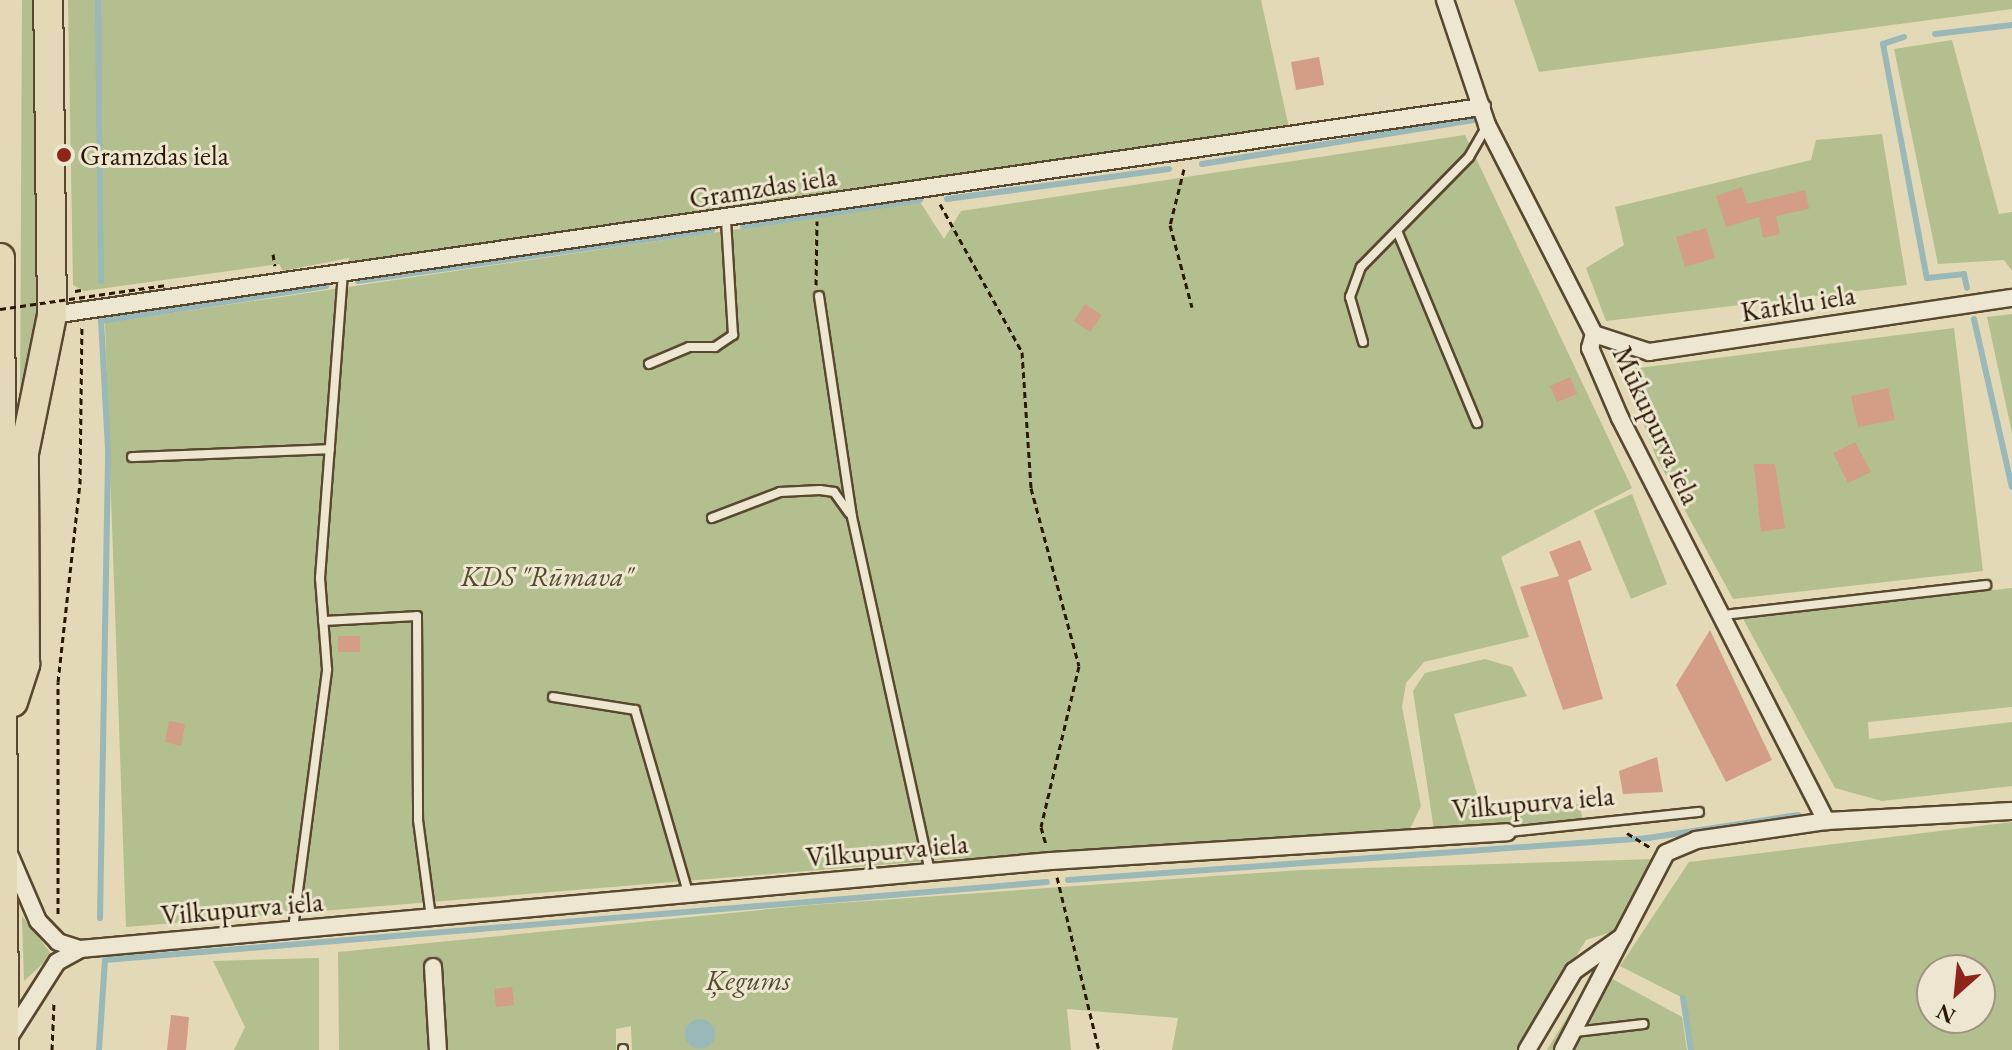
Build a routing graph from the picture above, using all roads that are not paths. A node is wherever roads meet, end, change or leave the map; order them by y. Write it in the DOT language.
graph roads {
  1 [pos="48,0"];
  2 [pos="1445,0"];
  3 [pos="1482,107"];
  4 [pos="1487,125"];
  5 [pos="726,219"];
  6 [pos="1398,233"];
  7 [pos="0,258"];
  8 [pos="343,273"];
  9 [pos="819,296"];
  10 [pos="2012,298"];
  11 [pos="52,315"];
  12 [pos="1594,334"];
  13 [pos="1363,342"];
  14 [pos="649,364"];
  15 [pos="1477,423"];
  16 [pos="330,449"];
  17 [pos="132,457"];
  18 [pos="852,517"];
  19 [pos="712,518"];
  20 [pos="1986,585"];
  21 [pos="1723,615"];
  22 [pos="323,621"];
  23 [pos="553,697"];
  24 [pos="4,713"];
  25 [pos="2012,811"];
  26 [pos="1699,812"];
  27 [pos="1826,821"];
  28 [pos="1507,832"];
  29 [pos="3,839"];
  30 [pos="931,872"];
  31 [pos="688,894"];
  32 [pos="431,917"];
  33 [pos="293,929"];
  34 [pos="1623,936"];
  35 [pos="80,949"];
  36 [pos="433,967"];
  37 [pos="1644,1024"];
  38 [pos="1574,1032"];
  39 [pos="4,1049"];
  40 [pos="438,1050"];
  41 [pos="1527,1050"];
  42 [pos="1563,1050"];
  1 -- 11 [label="highway"];
  2 -- 3 [label="street, Mūkupurva iela"];
  3 -- 4 [label="street, Mūkupurva iela"];
  3 -- 5 [label="street, Gramzdas iela"];
  4 -- 6 [label="lane"];
  4 -- 12 [label="street, Mūkupurva iela"];
  5 -- 8 [label="street, Gramzdas iela"];
  5 -- 14 [label="lane"];
  6 -- 13 [label="lane"];
  6 -- 15 [label="lane"];
  7 -- 24 [label="highway"];
  8 -- 11 [label="street, Gramzdas iela"];
  8 -- 16 [label="lane"];
  9 -- 18 [label="lane"];
  10 -- 12 [label="street, Kārklu iela"];
  11 -- 24 [label="highway"];
  12 -- 21 [label="street, Mūkupurva iela"];
  16 -- 17 [label="lane"];
  16 -- 22 [label="lane"];
  18 -- 19 [label="lane"];
  18 -- 30 [label="lane"];
  20 -- 21 [label="lane"];
  21 -- 27 [label="street, Mūkupurva iela"];
  22 -- 32 [label="lane"];
  22 -- 33 [label="lane"];
  23 -- 31 [label="lane"];
  24 -- 29 [label="highway"];
  25 -- 27 [label="street"];
  26 -- 28 [label="lane, Vilkupurva iela"];
  27 -- 34 [label="street"];
  28 -- 30 [label="street, Vilkupurva iela"];
  29 -- 35 [label="street"];
  29 -- 39 [label="highway"];
  30 -- 31 [label="street, Vilkupurva iela"];
  31 -- 32 [label="street, Vilkupurva iela"];
  32 -- 33 [label="street, Vilkupurva iela"];
  33 -- 35 [label="street, Vilkupurva iela"];
  34 -- 38 [label="street"];
  34 -- 41 [label="street"];
  35 -- 39 [label="street"];
  36 -- 40 [label="street"];
  37 -- 38 [label="lane"];
  38 -- 42 [label="street"];
}
